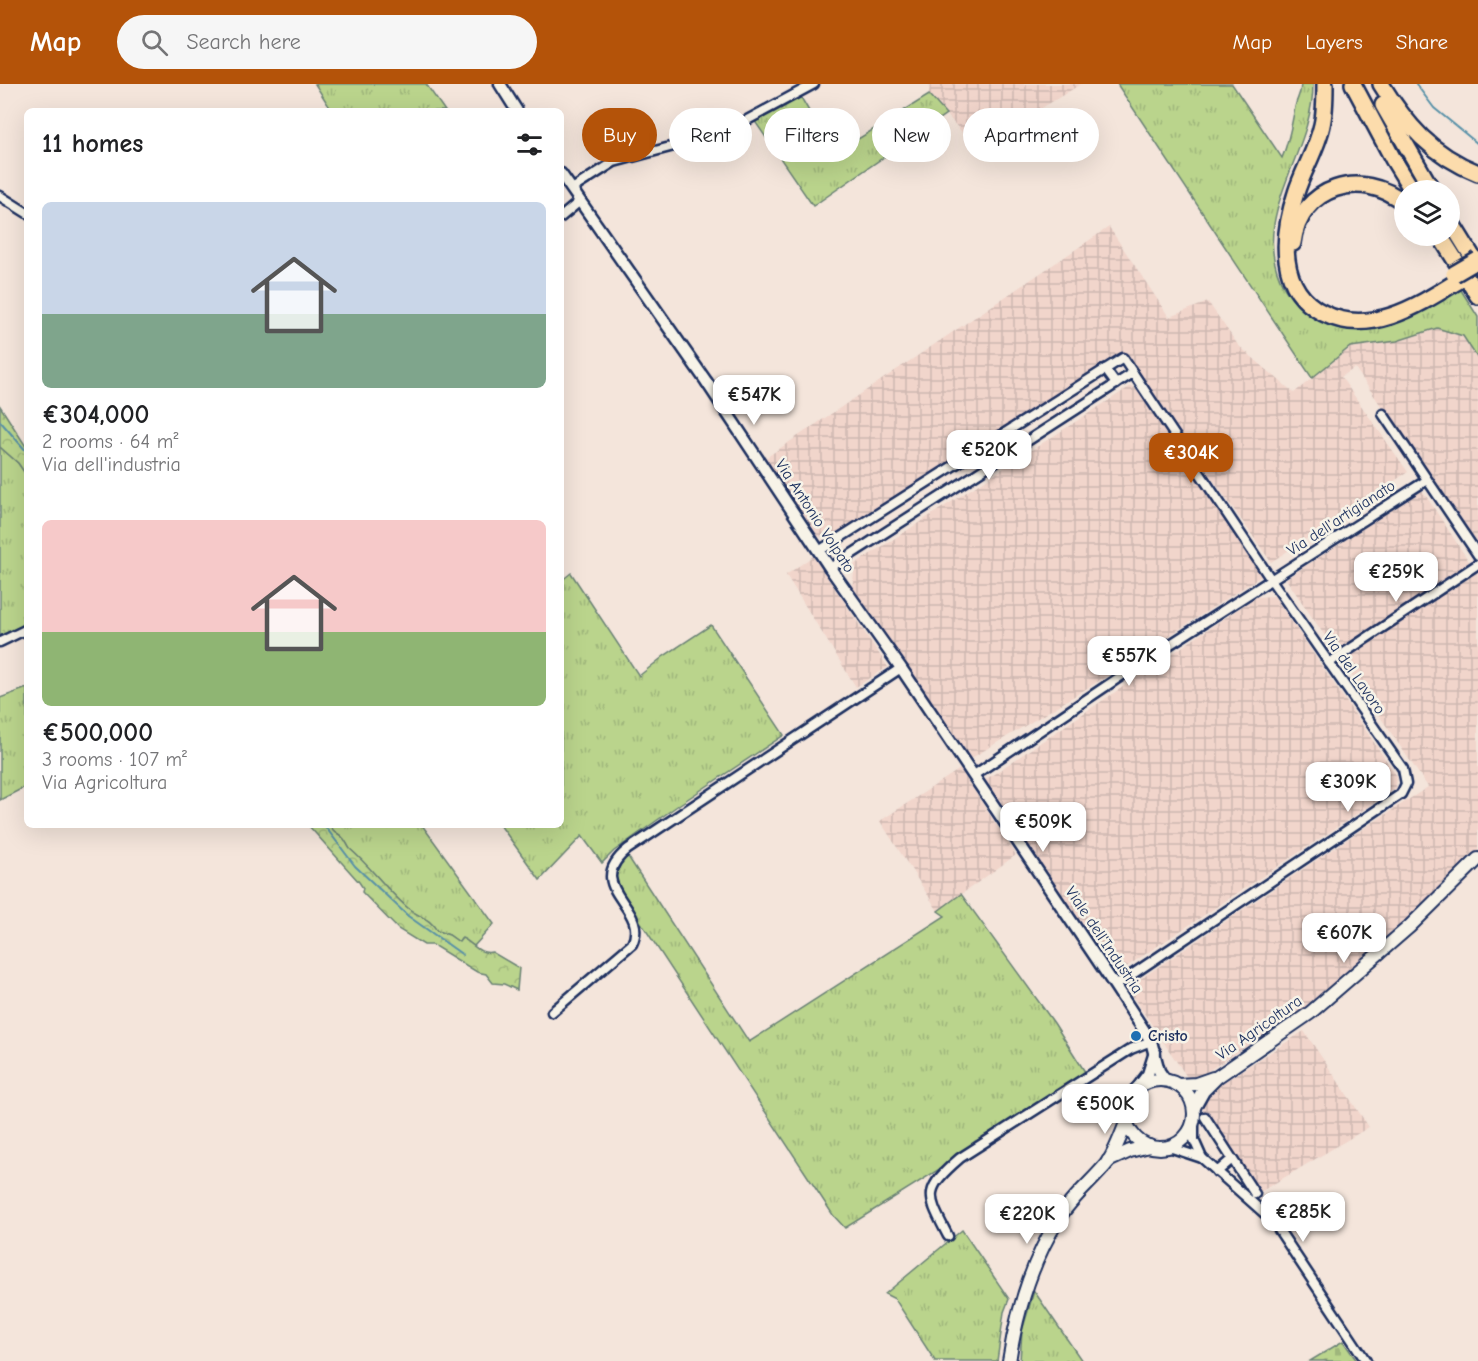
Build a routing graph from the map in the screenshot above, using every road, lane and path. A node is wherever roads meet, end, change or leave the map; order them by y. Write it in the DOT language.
graph roads {
  1 [pos="500,84"];
  2 [pos="814,84"];
  3 [pos="1325,84"];
  4 [pos="1353,84"];
  5 [pos="1371,84"];
  6 [pos="1381,84"];
  7 [pos="515,108"];
  8 [pos="1478,173"];
  9 [pos="564,178"];
  10 [pos="1406,180"];
  11 [pos="1426,180"];
  12 [pos="572,189"];
  13 [pos="0,196"];
  14 [pos="1394,197"];
  15 [pos="580,201"];
  16 [pos="24,211"];
  17 [pos="564,214"];
  18 [pos="1460,237"];
  19 [pos="1439,246"];
  20 [pos="1444,246"];
  21 [pos="1478,260"];
  22 [pos="1478,267"];
  23 [pos="1456,273"];
  24 [pos="1478,296"];
  25 [pos="1105,369"];
  26 [pos="1133,373"];
  27 [pos="1116,384"];
  28 [pos="1383,414"];
  29 [pos="1427,480"];
  30 [pos="819,551"];
  31 [pos="1478,555"];
  32 [pos="1478,564"];
  33 [pos="830,568"];
  34 [pos="1272,580"];
  35 [pos="24,630"];
  36 [pos="0,642"];
  37 [pos="1329,663"];
  38 [pos="901,668"];
  39 [pos="974,775"];
  40 [pos="1478,859"];
  41 [pos="1115,986"];
  42 [pos="552,1012"];
  43 [pos="1151,1041"];
  44 [pos="1155,1052"];
  45 [pos="1217,1077"];
  46 [pos="1166,1081"];
  47 [pos="1178,1085"];
  48 [pos="1132,1095"];
  49 [pos="1197,1115"];
  50 [pos="1127,1120"];
  51 [pos="1149,1146"];
  52 [pos="1169,1147"];
  53 [pos="1202,1158"];
  54 [pos="1232,1159"];
  55 [pos="1108,1161"];
  56 [pos="1217,1172"];
  57 [pos="1255,1194"];
  58 [pos="948,1236"];
  59 [pos="1009,1361"];
  60 [pos="1366,1361"];
  1 -- 7 [label="street"];
  2 -- 12 [label="street"];
  3 -- 23 [label="highway"];
  4 -- 10 [label="highway"];
  5 -- 11 [label="highway"];
  6 -- 8 [label="highway"];
  9 -- 12 [label="street, Via Antonio Volpato"];
  12 -- 15 [label="street, Via Antonio Volpato"];
  13 -- 16 [label="street"];
  14 -- 23 [label="highway"];
  15 -- 17 [label="street"];
  15 -- 30 [label="street, Via Antonio Volpato"];
  18 -- 22 [label="highway"];
  19 -- 23 [label="highway"];
  20 -- 23 [label="highway"];
  21 -- 23 [label="highway, bridge"];
  22 -- 23 [label="highway"];
  23 -- 24 [label="highway"];
  25 -- 26 [label="street"];
  25 -- 27 [label="street"];
  25 -- 30 [label="street"];
  26 -- 27 [label="street"];
  26 -- 34 [label="street, Via del Lavoro"];
  27 -- 33 [label="street"];
  28 -- 29 [label="street"];
  29 -- 31 [label="street"];
  29 -- 34 [label="street, Via dell'artigianato"];
  30 -- 33 [label="street, Via Antonio Volpato"];
  32 -- 37 [label="street"];
  33 -- 38 [label="street, Via Antonio Volpato"];
  34 -- 37 [label="street, Via del Lavoro"];
  34 -- 39 [label="street"];
  35 -- 36 [label="street"];
  37 -- 41 [label="street, Via del Lavoro"];
  38 -- 39 [label="street, Viale dell'Industria"];
  38 -- 42 [label="street"];
  39 -- 41 [label="street, Viale dell'Industria"];
  40 -- 45 [label="main road, Via Agricoltura"];
  41 -- 43 [label="street, Viale dell'Industria"];
  43 -- 44 [label="street, Viale dell'Industria"];
  43 -- 58 [label="street"];
  44 -- 46 [label="street, Viale dell'Industria"];
  44 -- 48 [label="street"];
  45 -- 47 [label="main road, Via Agricoltura"];
  45 -- 49 [label="main road, Via Agricoltura"];
  46 -- 47 [label="main road"];
  46 -- 48 [label="main road"];
  47 -- 49 [label="main road"];
  48 -- 50 [label="main road"];
  49 -- 52 [label="main road"];
  49 -- 53 [label="street"];
  49 -- 54 [label="street"];
  50 -- 51 [label="main road"];
  50 -- 55 [label="main road"];
  51 -- 52 [label="main road"];
  51 -- 55 [label="main road"];
  52 -- 53 [label="street"];
  53 -- 56 [label="street"];
  54 -- 56 [label="street"];
  54 -- 57 [label="street"];
  55 -- 59 [label="main road"];
  56 -- 60 [label="street"];
}
